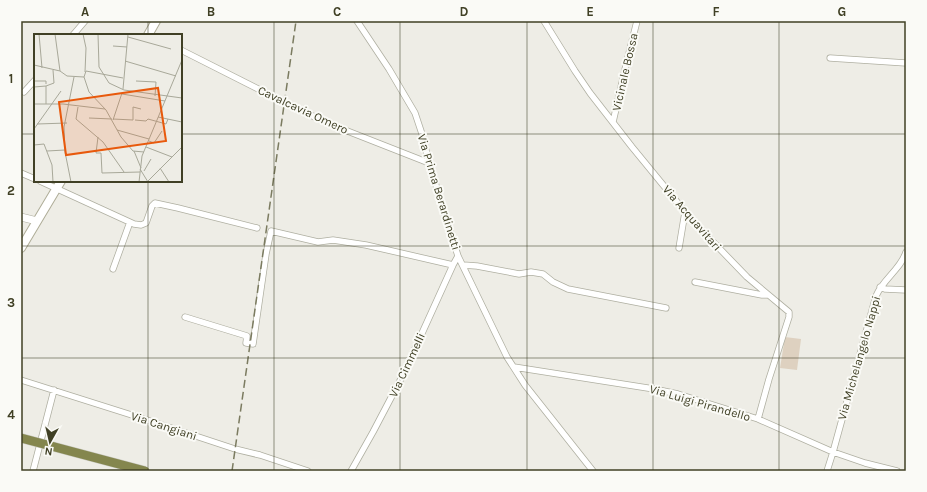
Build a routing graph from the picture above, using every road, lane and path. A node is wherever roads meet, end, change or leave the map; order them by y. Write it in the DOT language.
graph roads {
  1 [pos="84,21"];
  2 [pos="156,21"];
  3 [pos="357,21"];
  4 [pos="544,21"];
  5 [pos="637,21"];
  6 [pos="74,34"];
  7 [pos="150,34"];
  8 [pos="182,51"];
  9 [pos="830,58"];
  10 [pos="906,63"];
  11 [pos="34,81"];
  12 [pos="24,92"];
  13 [pos="613,122"];
  14 [pos="429,163"];
  15 [pos="21,173"];
  16 [pos="34,179"];
  17 [pos="45,182"];
  18 [pos="59,185"];
  19 [pos="686,212"];
  20 [pos="21,217"];
  21 [pos="37,221"];
  22 [pos="130,222"];
  23 [pos="257,228"];
  24 [pos="21,248"];
  25 [pos="679,248"];
  26 [pos="906,252"];
  27 [pos="458,256"];
  28 [pos="453,265"];
  29 [pos="463,265"];
  30 [pos="113,269"];
  31 [pos="695,282"];
  32 [pos="880,287"];
  33 [pos="906,290"];
  34 [pos="767,295"];
  35 [pos="666,308"];
  36 [pos="185,317"];
  37 [pos="514,367"];
  38 [pos="21,380"];
  39 [pos="54,390"];
  40 [pos="758,419"];
  41 [pos="21,438"];
  42 [pos="833,452"];
  43 [pos="33,471"];
  44 [pos="145,471"];
  45 [pos="308,471"];
  46 [pos="351,471"];
  47 [pos="593,471"];
  48 [pos="826,471"];
  49 [pos="897,471"];
  1 -- 6 [label="street"];
  2 -- 7 [label="main road"];
  3 -- 14 [label="street, Via Prima Berardinetti"];
  4 -- 13 [label="street, Via Acquavitari"];
  5 -- 13 [label="street, Vicinale Bossa"];
  8 -- 14 [label="street, Cavalcavia Omero, bridge"];
  9 -- 10 [label="street"];
  11 -- 12 [label="street"];
  13 -- 19 [label="street, Via Acquavitari"];
  14 -- 27 [label="street, Via Prima Berardinetti"];
  15 -- 16 [label="street"];
  17 -- 18 [label="street"];
  18 -- 21 [label="main road"];
  18 -- 22 [label="street"];
  19 -- 25 [label="street"];
  19 -- 34 [label="street, Via Acquavitari"];
  20 -- 21 [label="street"];
  21 -- 24 [label="main road"];
  22 -- 23 [label="street"];
  22 -- 30 [label="street"];
  26 -- 32 [label="street, Via Michelangelo Nappi"];
  27 -- 28 [label="street, Via Cimmelli"];
  27 -- 29 [label="street, Via Prima Berardinetti"];
  28 -- 36 [label="street"];
  28 -- 46 [label="street, Via Cimmelli"];
  29 -- 35 [label="street"];
  29 -- 37 [label="street, Via Prima Berardinetti"];
  31 -- 34 [label="street"];
  32 -- 33 [label="street"];
  32 -- 42 [label="street, Via Michelangelo Nappi"];
  34 -- 40 [label="street, Via Acquavitari"];
  37 -- 40 [label="street, Via Luigi Pirandello"];
  37 -- 47 [label="street, Via Prima Berardinetti"];
  38 -- 39 [label="street, Via Cangiani"];
  39 -- 43 [label="street"];
  39 -- 45 [label="street, Via Cangiani"];
  40 -- 42 [label="street, Via Luigi Pirandello"];
  41 -- 44 [label="highway, bridge"];
  42 -- 48 [label="street, Via Michelangelo Nappi"];
  42 -- 49 [label="street, Via Luigi Pirandello"];
}
